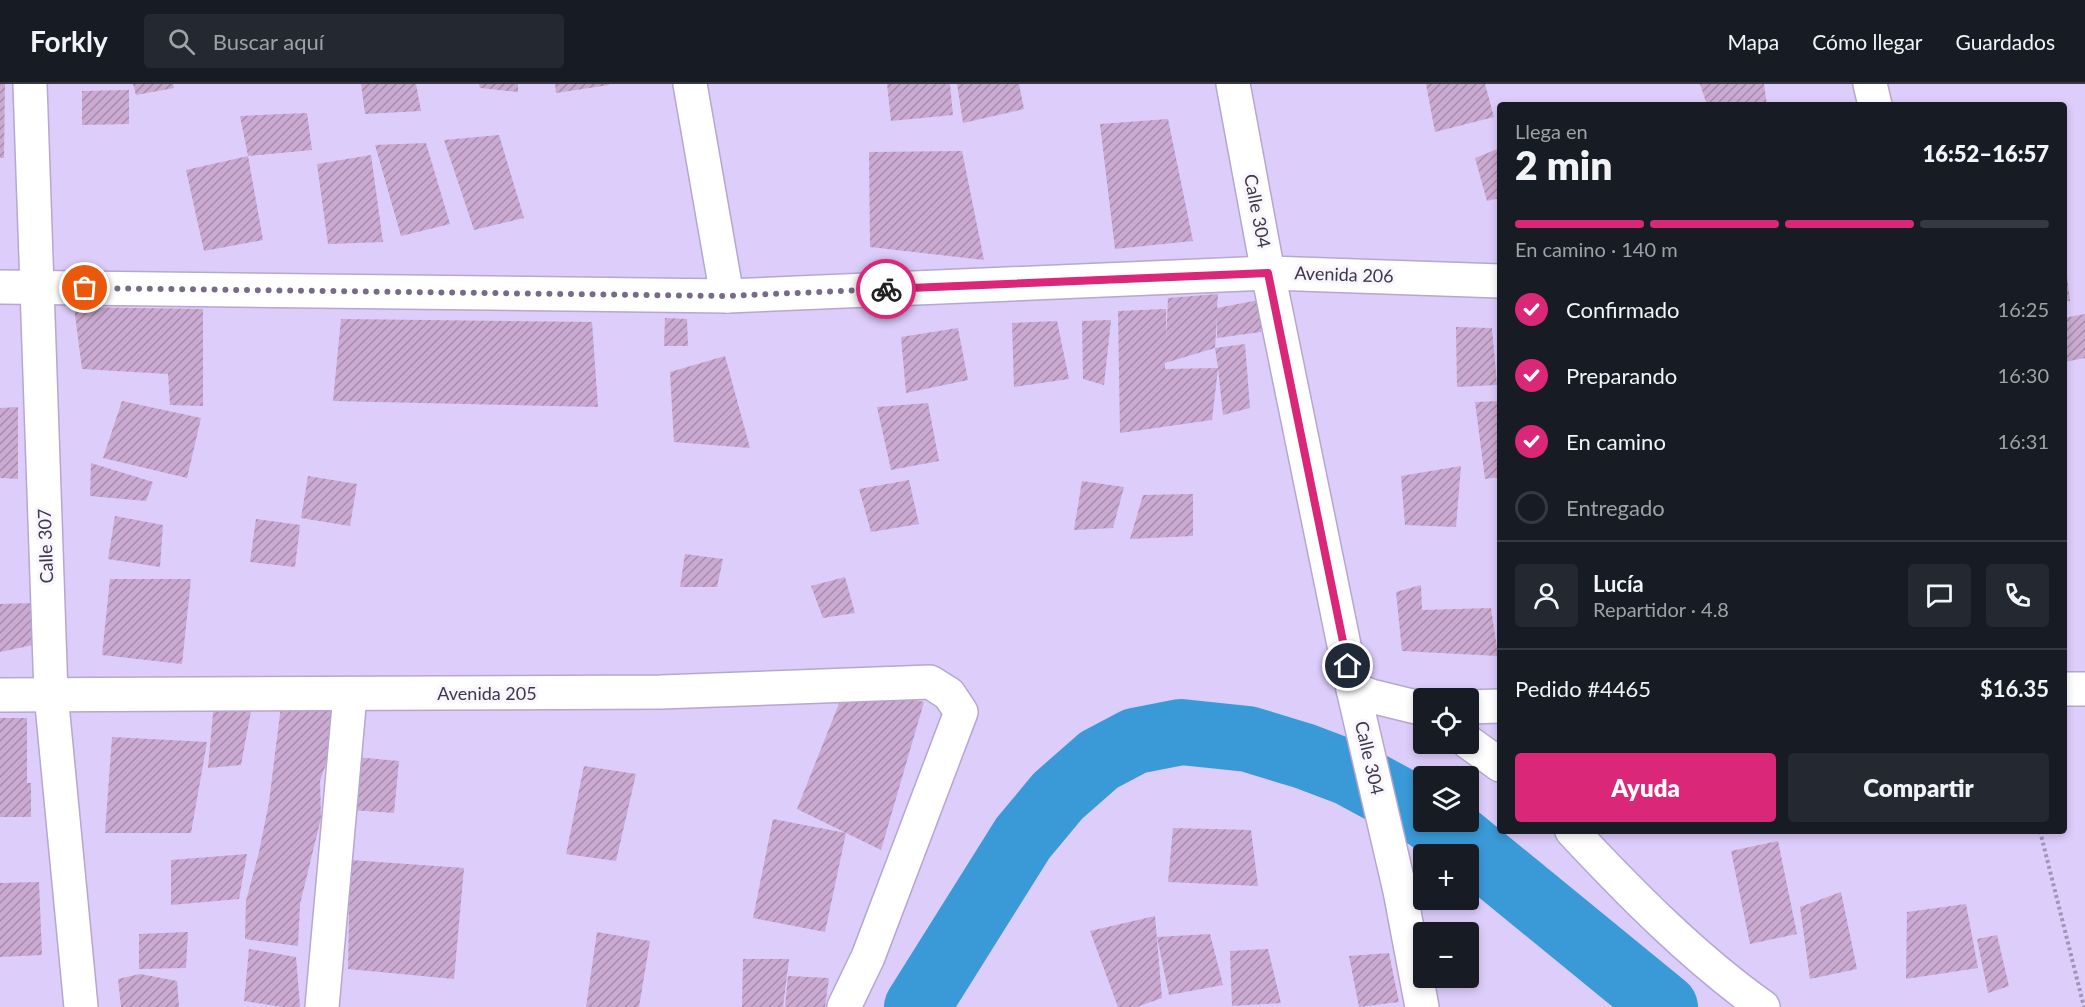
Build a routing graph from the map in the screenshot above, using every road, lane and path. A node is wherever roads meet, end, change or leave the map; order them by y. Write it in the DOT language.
graph roads {
  1 [pos="30,84"];
  2 [pos="690,84"];
  3 [pos="1233,84"];
  4 [pos="1870,84"];
  5 [pos="1874,102"];
  6 [pos="1268,273"];
  7 [pos="1497,281"];
  8 [pos="0,287"];
  9 [pos="37,288"];
  10 [pos="727,296"];
  11 [pos="2067,689"];
  12 [pos="2085,689"];
  13 [pos="51,694"];
  14 [pos="0,695"];
  15 [pos="350,695"];
  16 [pos="1356,703"];
  17 [pos="1497,706"];
  18 [pos="1479,707"];
  19 [pos="1413,708"];
  20 [pos="1479,750"];
  21 [pos="1497,763"];
  22 [pos="1575,834"];
  23 [pos="2041,834"];
  24 [pos="81,1007"];
  25 [pos="322,1007"];
  26 [pos="844,1007"];
  27 [pos="1422,1007"];
  28 [pos="1763,1007"];
  29 [pos="2084,1007"];
  1 -- 9 [label="street, Calle 307"];
  2 -- 10 [label="street"];
  3 -- 6 [label="street, Calle 304"];
  4 -- 5 [label="street"];
  6 -- 7 [label="street, Avenida 206"];
  6 -- 10 [label="street, Avenida 206"];
  6 -- 16 [label="street, Calle 304"];
  8 -- 9 [label="street, Avenida 206"];
  9 -- 10 [label="street, Avenida 206"];
  9 -- 13 [label="street, Calle 307"];
  11 -- 12 [label="street"];
  13 -- 14 [label="street, Avenida 205"];
  13 -- 15 [label="street, Avenida 205"];
  13 -- 24 [label="street, Calle 307"];
  15 -- 25 [label="street"];
  15 -- 26 [label="street, Avenida 205"];
  16 -- 19 [label="street"];
  16 -- 27 [label="street, Calle 304"];
  17 -- 18 [label="street"];
  20 -- 21 [label="street"];
  22 -- 28 [label="street"];
  23 -- 29 [label="path"];
}
